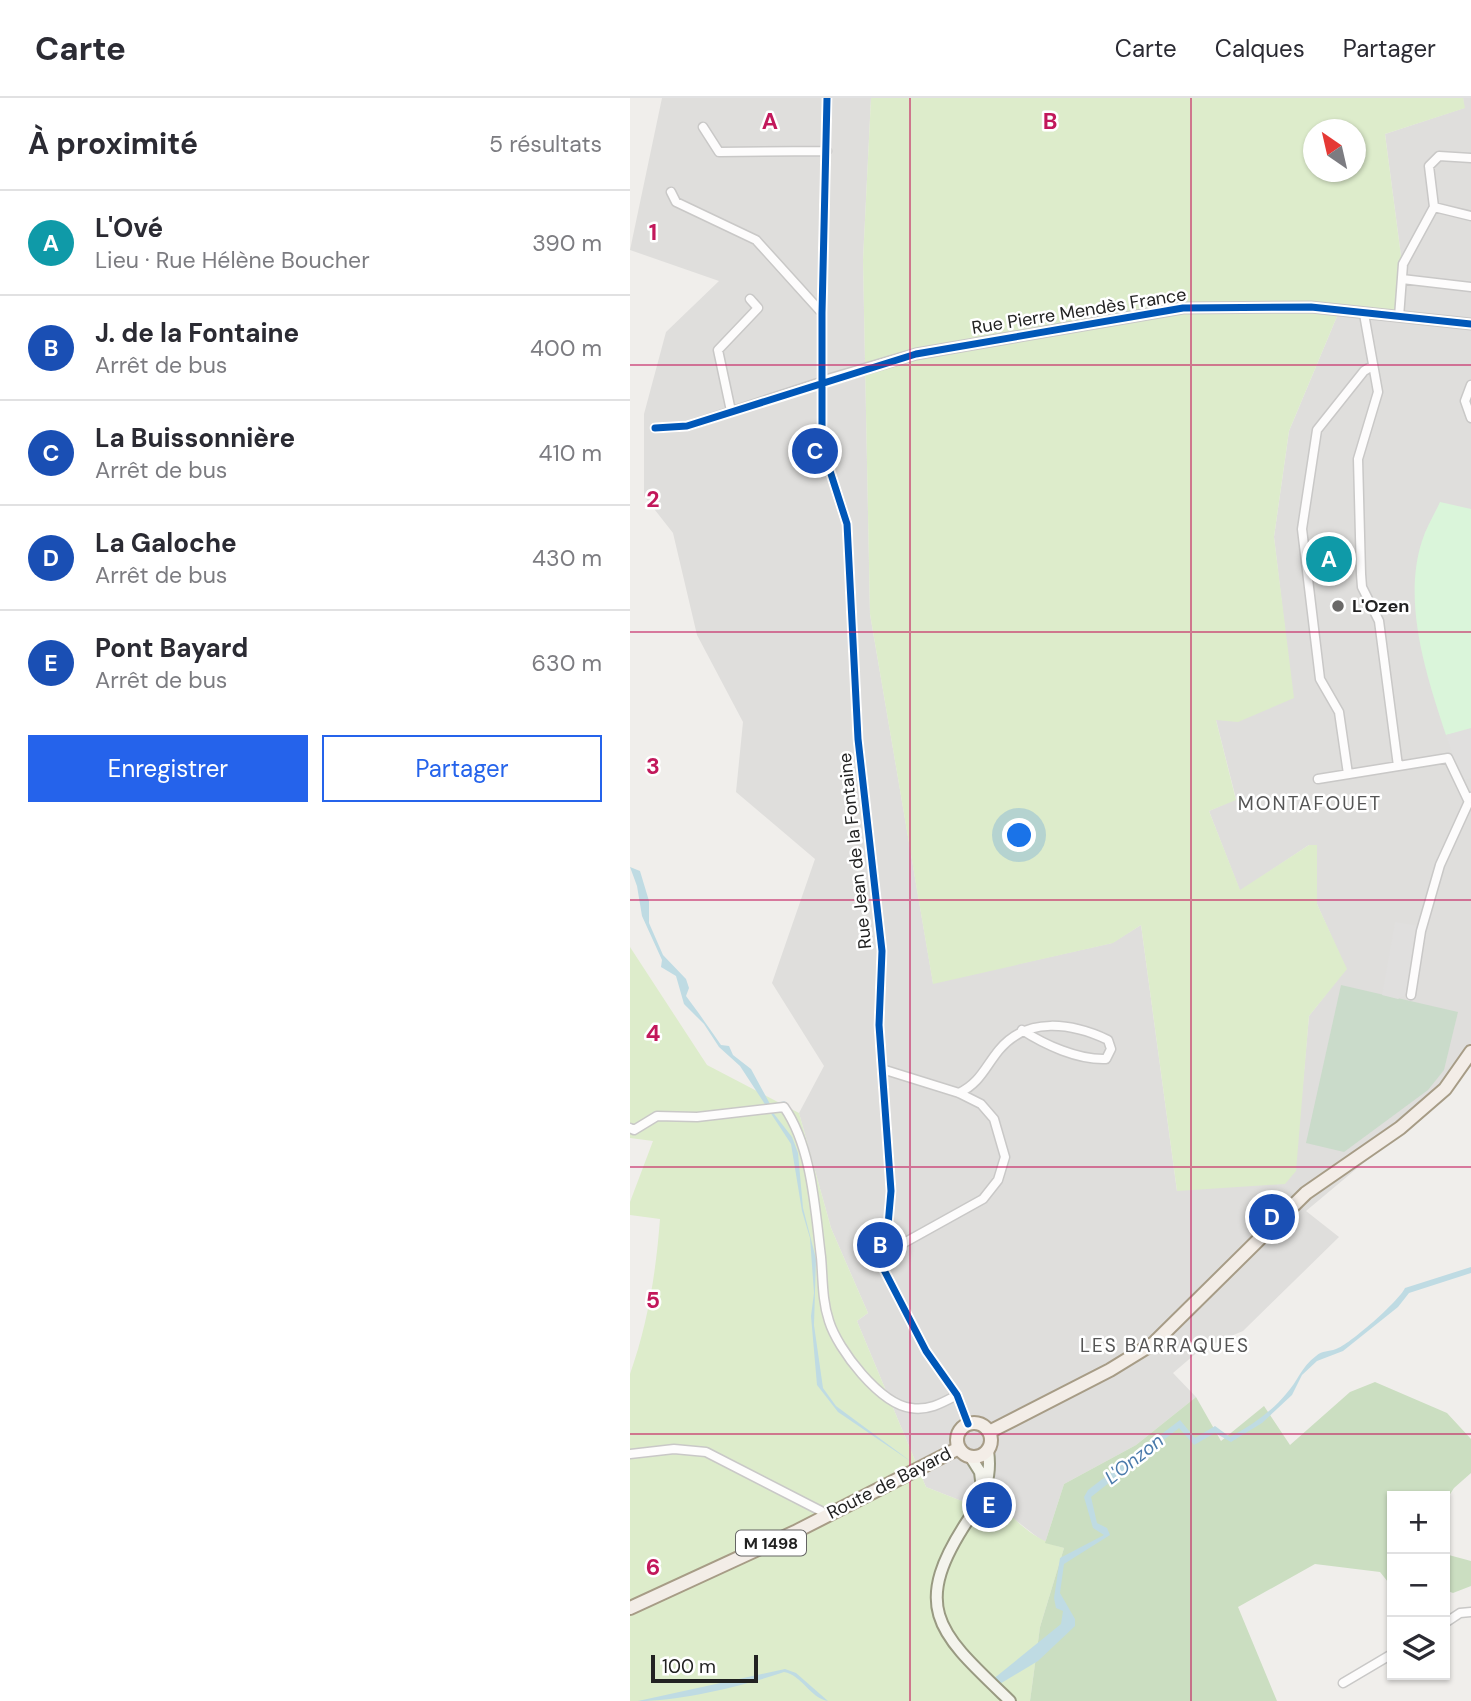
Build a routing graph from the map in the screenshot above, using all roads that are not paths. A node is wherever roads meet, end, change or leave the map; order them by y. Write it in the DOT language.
graph roads {
  1 [pos="827,98"];
  2 [pos="703,127"];
  3 [pos="827,151"];
  4 [pos="1471,158"];
  5 [pos="671,192"];
  6 [pos="1434,208"];
  7 [pos="1471,216"];
  8 [pos="1402,279"];
  9 [pos="1471,287"];
  10 [pos="750,299"];
  11 [pos="821,313"];
  12 [pos="1364,314"];
  13 [pos="1399,317"];
  14 [pos="1471,324"];
  15 [pos="1372,366"];
  16 [pos="821,382"];
  17 [pos="1471,385"];
  18 [pos="731,411"];
  19 [pos="1471,418"];
  20 [pos="655,428"];
  21 [pos="1398,766"];
  22 [pos="1348,774"];
  23 [pos="1318,779"];
  24 [pos="1469,799"];
  25 [pos="1411,995"];
  26 [pos="1022,1030"];
  27 [pos="1471,1052"];
  28 [pos="883,1069"];
  29 [pos="959,1093"];
  30 [pos="630,1128"];
  31 [pos="884,1254"];
  32 [pos="957,1395"];
  33 [pos="968,1424"];
  34 [pos="989,1432"];
  35 [pos="959,1448"];
  36 [pos="988,1451"];
  37 [pos="630,1454"];
  38 [pos="970,1456"];
  39 [pos="982,1498"];
  40 [pos="825,1516"];
  41 [pos="630,1608"];
  42 [pos="1471,1612"];
  43 [pos="1450,1619"];
  44 [pos="1387,1657"];
  45 [pos="1343,1683"];
  46 [pos="1010,1701"];
  1 -- 3 [label="street, Rue Jean de la Fontaine"];
  2 -- 3 [label="street"];
  3 -- 11 [label="street, Rue Jean de la Fontaine"];
  4 -- 6 [label="street"];
  5 -- 11 [label="street"];
  6 -- 7 [label="street"];
  6 -- 8 [label="street"];
  8 -- 9 [label="street"];
  8 -- 13 [label="street"];
  10 -- 18 [label="street"];
  11 -- 16 [label="street, Rue Jean de la Fontaine"];
  12 -- 13 [label="street, Rue Pierre Mendès France"];
  12 -- 15 [label="street"];
  12 -- 16 [label="street, Rue Pierre Mendès France"];
  13 -- 14 [label="street, Rue Pierre Mendès France"];
  15 -- 21 [label="street"];
  15 -- 22 [label="street"];
  16 -- 18 [label="street"];
  16 -- 28 [label="street, Rue Jean de la Fontaine"];
  17 -- 19 [label="street"];
  18 -- 20 [label="street"];
  21 -- 22 [label="street"];
  21 -- 24 [label="street"];
  22 -- 23 [label="street"];
  24 -- 25 [label="street"];
  26 -- 26 [label="street"];
  26 -- 29 [label="street"];
  27 -- 34 [label="main road"];
  28 -- 29 [label="street"];
  28 -- 31 [label="street, Rue Jean de la Fontaine"];
  29 -- 31 [label="street"];
  30 -- 32 [label="street"];
  31 -- 32 [label="street, Rue Jean de la Fontaine"];
  32 -- 33 [label="street, Rue Jean de la Fontaine"];
  33 -- 34 [label="main road"];
  33 -- 35 [label="main road"];
  34 -- 36 [label="main road"];
  35 -- 38 [label="main road"];
  35 -- 40 [label="main road, Route de Bayard / M 1498"];
  36 -- 38 [label="main road"];
  36 -- 39 [label="main road"];
  37 -- 40 [label="street"];
  38 -- 39 [label="main road"];
  39 -- 46 [label="main road"];
  40 -- 41 [label="main road, Route de Bayard / M 1498"];
  42 -- 43 [label="street"];
  44 -- 45 [label="street"];
}
